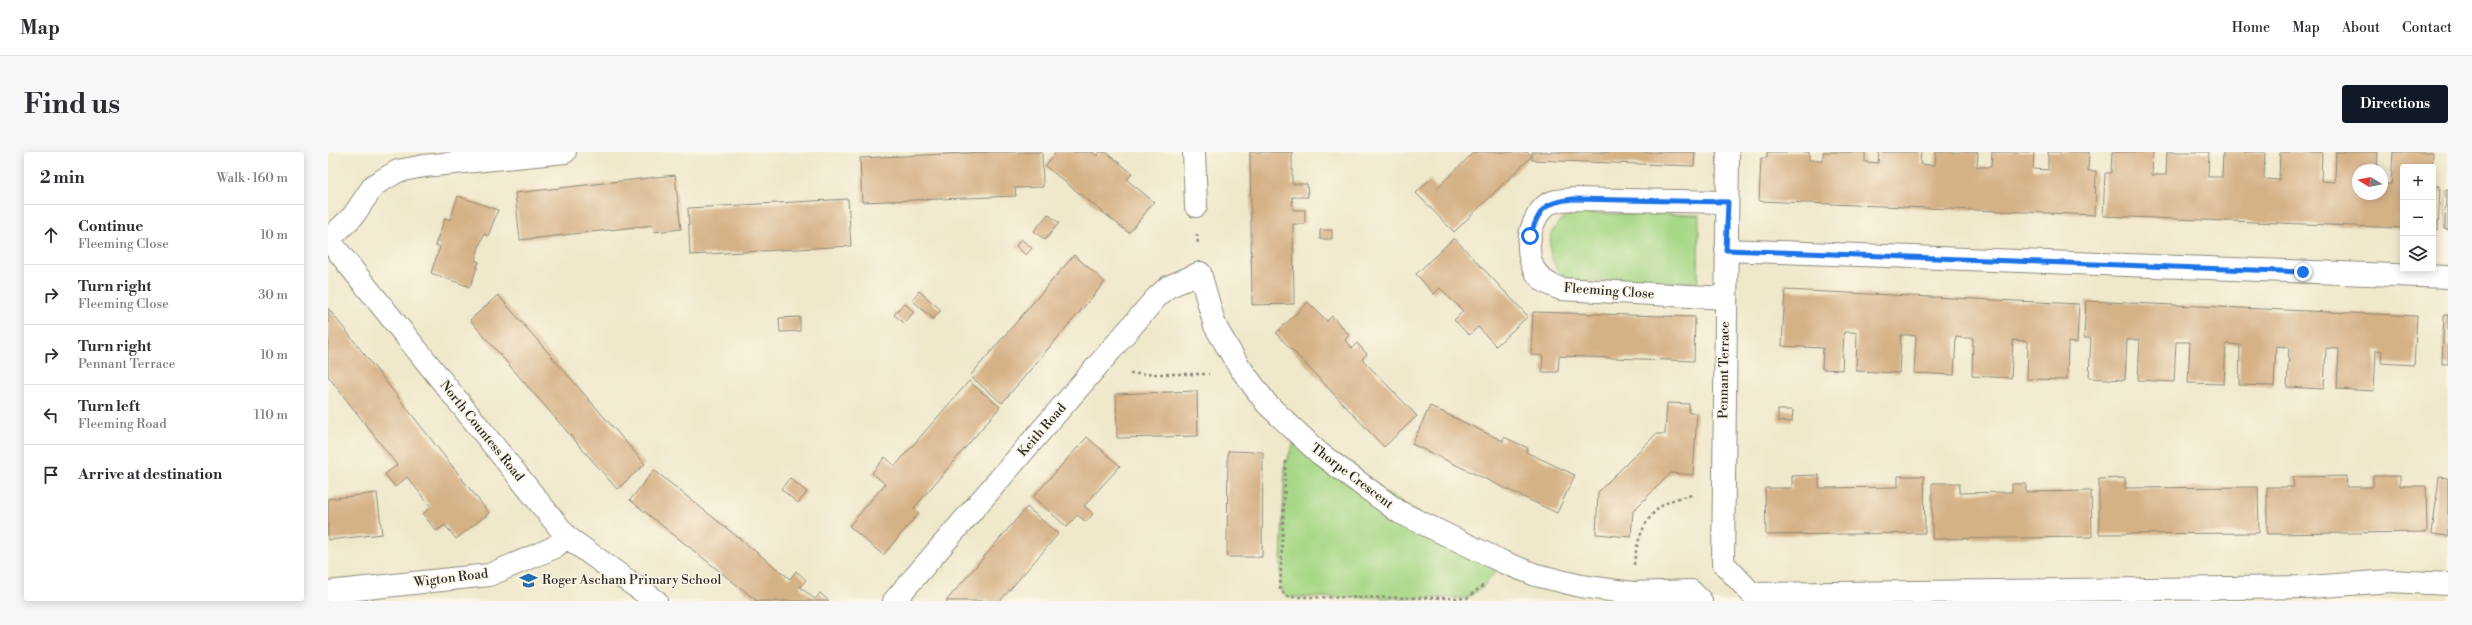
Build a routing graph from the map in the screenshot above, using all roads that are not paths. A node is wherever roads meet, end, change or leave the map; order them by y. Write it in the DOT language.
graph roads {
  1 [pos="565,152"];
  2 [pos="1194,152"];
  3 [pos="1728,152"];
  4 [pos="1728,202"];
  5 [pos="1196,206"];
  6 [pos="328,239"];
  7 [pos="1726,250"];
  8 [pos="1200,273"];
  9 [pos="2448,277"];
  10 [pos="1726,298"];
  11 [pos="567,537"];
  12 [pos="2448,584"];
  13 [pos="328,592"];
  14 [pos="656,601"];
  15 [pos="894,601"];
  16 [pos="1701,601"];
  1 -- 6 [label="street"];
  2 -- 5 [label="street"];
  3 -- 4 [label="street, Pennant Terrace"];
  4 -- 7 [label="street, Pennant Terrace"];
  4 -- 10 [label="street, Fleeming Close"];
  6 -- 11 [label="street, North Countess Road"];
  7 -- 9 [label="street"];
  7 -- 10 [label="street, Pennant Terrace"];
  8 -- 15 [label="street, Keith Road"];
  8 -- 16 [label="street, Thorpe Crescent"];
  10 -- 12 [label="street, Pennant Terrace"];
  11 -- 13 [label="street, Wigton Road"];
  11 -- 14 [label="street, North Countess Road"];
}
